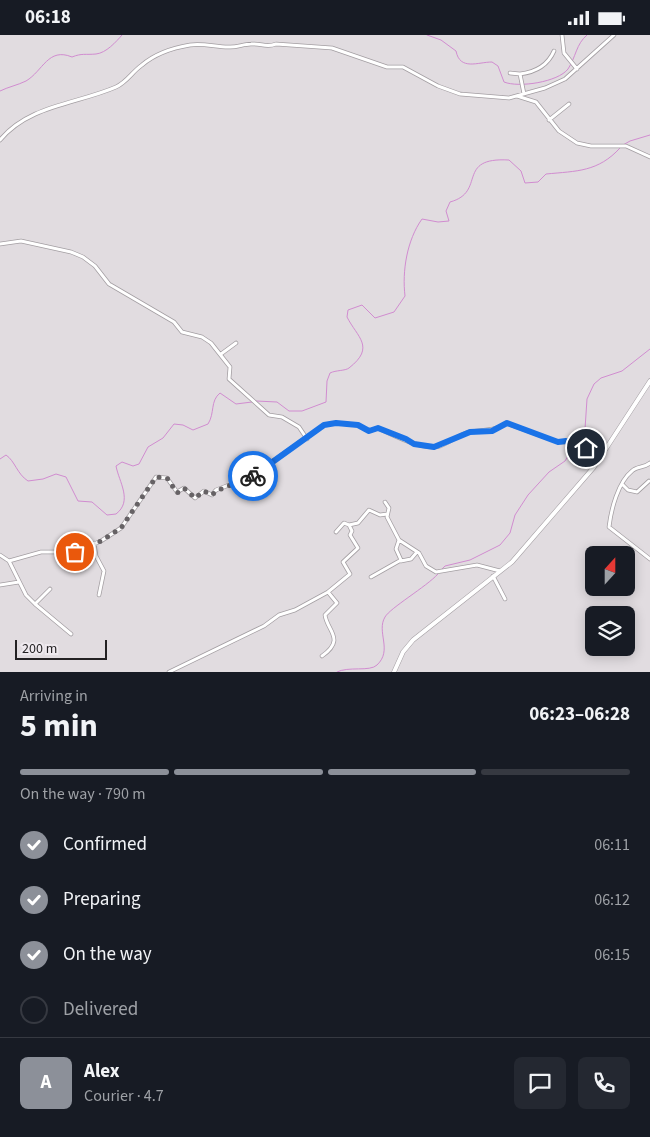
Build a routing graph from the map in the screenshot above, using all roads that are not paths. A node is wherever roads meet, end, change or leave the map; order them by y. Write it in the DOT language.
graph roads {
  1 [pos="562,35"];
  2 [pos="614,35"];
  3 [pos="554,51"];
  4 [pos="577,69"];
  5 [pos="510,73"];
  6 [pos="520,74"];
  7 [pos="524,94"];
  8 [pos="517,96"];
  9 [pos="569,104"];
  10 [pos="549,120"];
  11 [pos="0,140"];
  12 [pos="650,157"];
  13 [pos="0,244"];
  14 [pos="236,343"];
  15 [pos="221,354"];
  16 [pos="650,381"];
  17 [pos="307,439"];
  18 [pos="601,454"];
  19 [pos="650,463"];
  20 [pos="649,481"];
  21 [pos="623,485"];
  22 [pos="384,502"];
  23 [pos="387,513"];
  24 [pos="349,525"];
  25 [pos="336,532"];
  26 [pos="399,540"];
  27 [pos="94,543"];
  28 [pos="417,552"];
  29 [pos="0,555"];
  30 [pos="650,559"];
  31 [pos="9,561"];
  32 [pos="401,562"];
  33 [pos="500,571"];
  34 [pos="493,576"];
  35 [pos="371,577"];
  36 [pos="19,582"];
  37 [pos="0,585"];
  38 [pos="50,589"];
  39 [pos="328,592"];
  40 [pos="99,595"];
  41 [pos="505,599"];
  42 [pos="35,604"];
  43 [pos="71,634"];
  44 [pos="322,656"];
  45 [pos="170,672"];
  46 [pos="394,672"];
  1 -- 4 [label="street"];
  2 -- 4 [label="street"];
  3 -- 6 [label="street"];
  4 -- 7 [label="street"];
  5 -- 6 [label="street"];
  6 -- 7 [label="street"];
  7 -- 8 [label="street"];
  8 -- 10 [label="street"];
  8 -- 11 [label="street"];
  9 -- 10 [label="street"];
  10 -- 12 [label="street"];
  13 -- 15 [label="street"];
  14 -- 15 [label="street"];
  15 -- 17 [label="street"];
  16 -- 18 [label="street"];
  17 -- 18 [label="street"];
  17 -- 27 [label="street"];
  18 -- 33 [label="street"];
  19 -- 21 [label="street"];
  20 -- 21 [label="street"];
  21 -- 30 [label="street"];
  22 -- 23 [label="street"];
  23 -- 24 [label="street"];
  23 -- 26 [label="street"];
  24 -- 25 [label="street"];
  24 -- 39 [label="street"];
  26 -- 28 [label="street"];
  26 -- 32 [label="street"];
  27 -- 31 [label="street"];
  27 -- 40 [label="street"];
  28 -- 32 [label="street"];
  28 -- 33 [label="street"];
  29 -- 31 [label="street"];
  31 -- 36 [label="street"];
  32 -- 35 [label="street"];
  33 -- 34 [label="street"];
  34 -- 41 [label="street"];
  34 -- 46 [label="street"];
  36 -- 37 [label="street"];
  36 -- 42 [label="street"];
  38 -- 42 [label="street"];
  39 -- 44 [label="street"];
  39 -- 45 [label="street"];
  42 -- 43 [label="street"];
}
